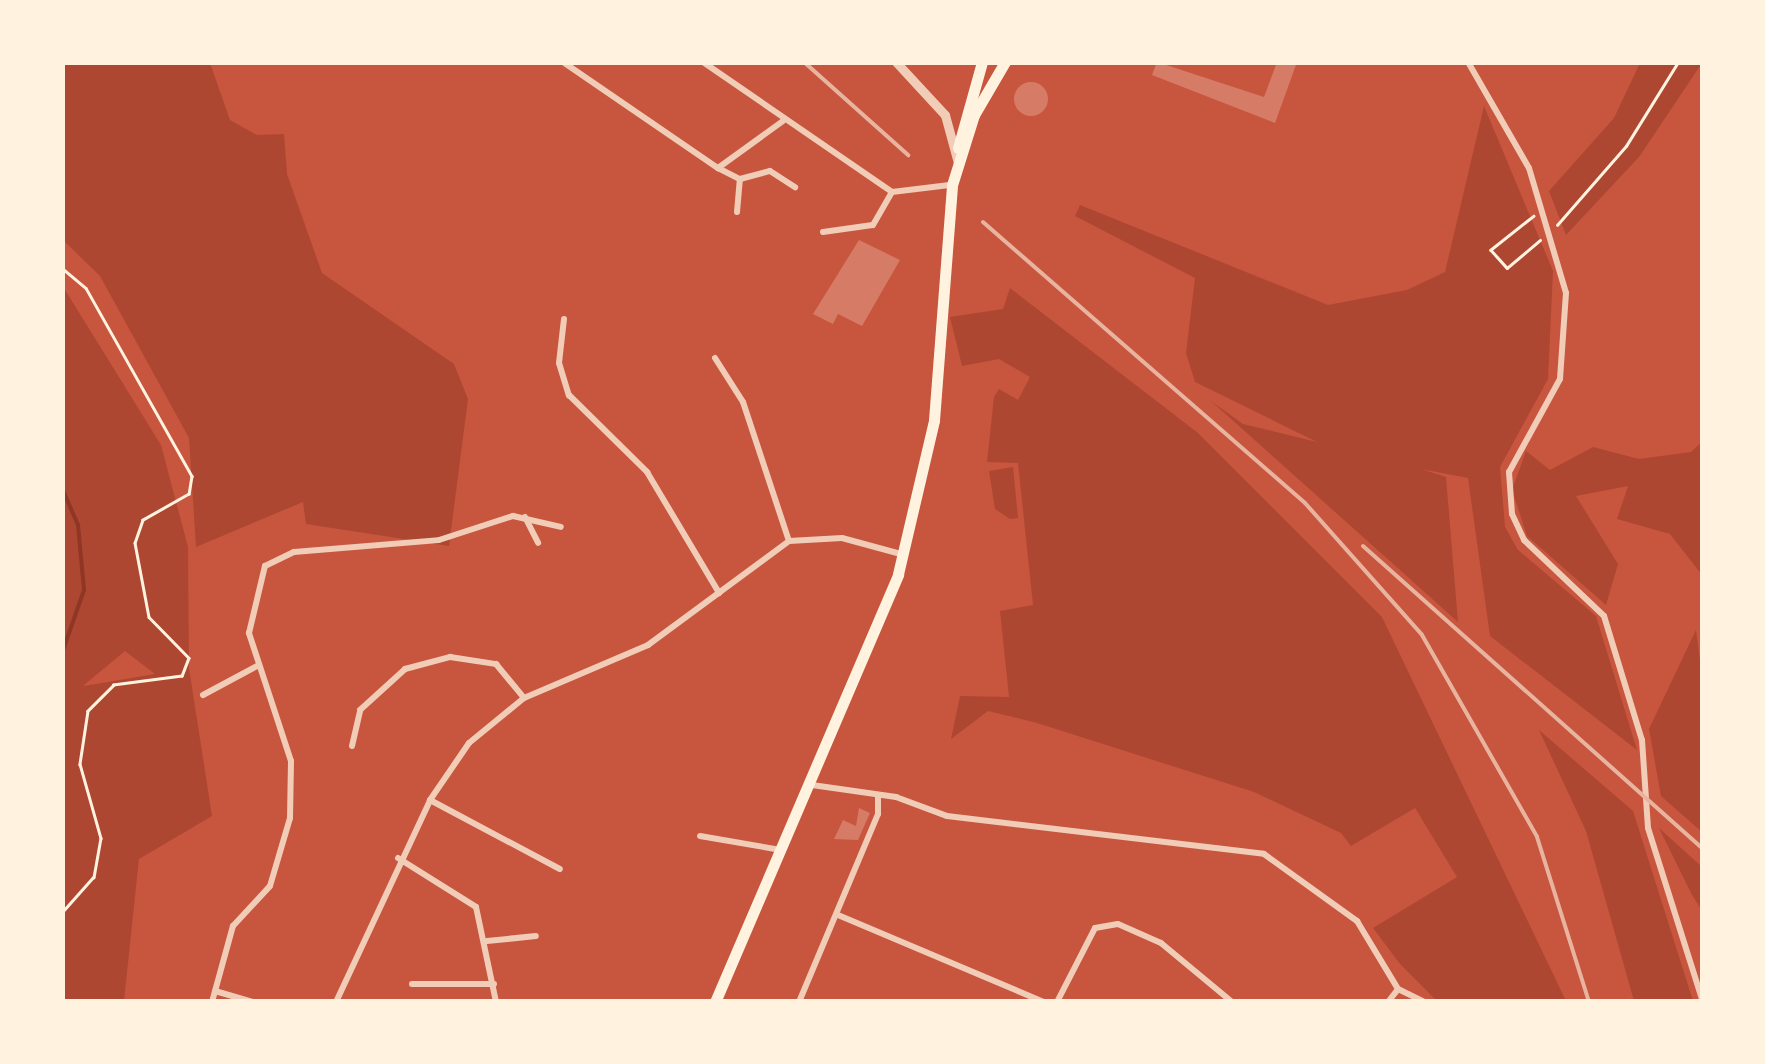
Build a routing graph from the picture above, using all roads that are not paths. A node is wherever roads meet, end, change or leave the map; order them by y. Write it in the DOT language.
graph roads {
  1 [pos="562,62"];
  2 [pos="703,62"];
  3 [pos="896,62"];
  4 [pos="982,62"];
  5 [pos="1005,62"];
  6 [pos="1468,62"];
  7 [pos="783,121"];
  8 [pos="958,162"];
  9 [pos="718,168"];
  10 [pos="740,179"];
  11 [pos="952,185"];
  12 [pos="795,187"];
  13 [pos="892,192"];
  14 [pos="737,212"];
  15 [pos="823,232"];
  16 [pos="564,319"];
  17 [pos="715,358"];
  18 [pos="524,516"];
  19 [pos="561,527"];
  20 [pos="788,540"];
  21 [pos="538,544"];
  22 [pos="902,555"];
  23 [pos="719,593"];
  24 [pos="257,666"];
  25 [pos="203,695"];
  26 [pos="524,698"];
  27 [pos="352,746"];
  28 [pos="812,786"];
  29 [pos="878,795"];
  30 [pos="430,800"];
  31 [pos="700,836"];
  32 [pos="782,850"];
  33 [pos="398,858"];
  34 [pos="560,869"];
  35 [pos="838,915"];
  36 [pos="536,936"];
  37 [pos="487,941"];
  38 [pos="412,984"];
  39 [pos="494,984"];
  40 [pos="1398,989"];
  41 [pos="214,992"];
  42 [pos="1702,1000"];
  43 [pos="212,1002"];
  44 [pos="253,1002"];
  45 [pos="336,1002"];
  46 [pos="496,1002"];
  47 [pos="715,1002"];
  48 [pos="800,1002"];
  49 [pos="1044,1002"];
  50 [pos="1057,1002"];
  51 [pos="1232,1002"];
  52 [pos="1388,1002"];
  53 [pos="1425,1002"];
  1 -- 9 [label="street"];
  2 -- 7 [label="street"];
  3 -- 8 [label="street"];
  4 -- 8 [label="highway"];
  5 -- 8 [label="highway"];
  6 -- 42 [label="street"];
  7 -- 9 [label="street"];
  7 -- 13 [label="street"];
  8 -- 11 [label="highway"];
  9 -- 10 [label="street"];
  10 -- 12 [label="street"];
  10 -- 14 [label="street"];
  11 -- 13 [label="street"];
  11 -- 22 [label="highway"];
  13 -- 15 [label="street"];
  16 -- 23 [label="street"];
  17 -- 20 [label="street"];
  18 -- 19 [label="street"];
  18 -- 21 [label="street"];
  18 -- 24 [label="street"];
  20 -- 22 [label="street"];
  20 -- 23 [label="street"];
  22 -- 28 [label="highway"];
  23 -- 26 [label="street"];
  24 -- 25 [label="street"];
  24 -- 41 [label="street"];
  26 -- 27 [label="street"];
  26 -- 30 [label="street"];
  28 -- 29 [label="street"];
  28 -- 32 [label="highway"];
  29 -- 35 [label="street"];
  29 -- 40 [label="street"];
  30 -- 33 [label="street"];
  30 -- 34 [label="street"];
  31 -- 32 [label="street"];
  32 -- 47 [label="highway"];
  33 -- 37 [label="street"];
  33 -- 45 [label="street"];
  35 -- 48 [label="street"];
  35 -- 49 [label="street"];
  36 -- 37 [label="street"];
  37 -- 39 [label="street"];
  38 -- 39 [label="street"];
  39 -- 46 [label="street"];
  40 -- 52 [label="street"];
  40 -- 53 [label="street"];
  41 -- 43 [label="street"];
  41 -- 44 [label="street"];
  50 -- 51 [label="street"];
}
